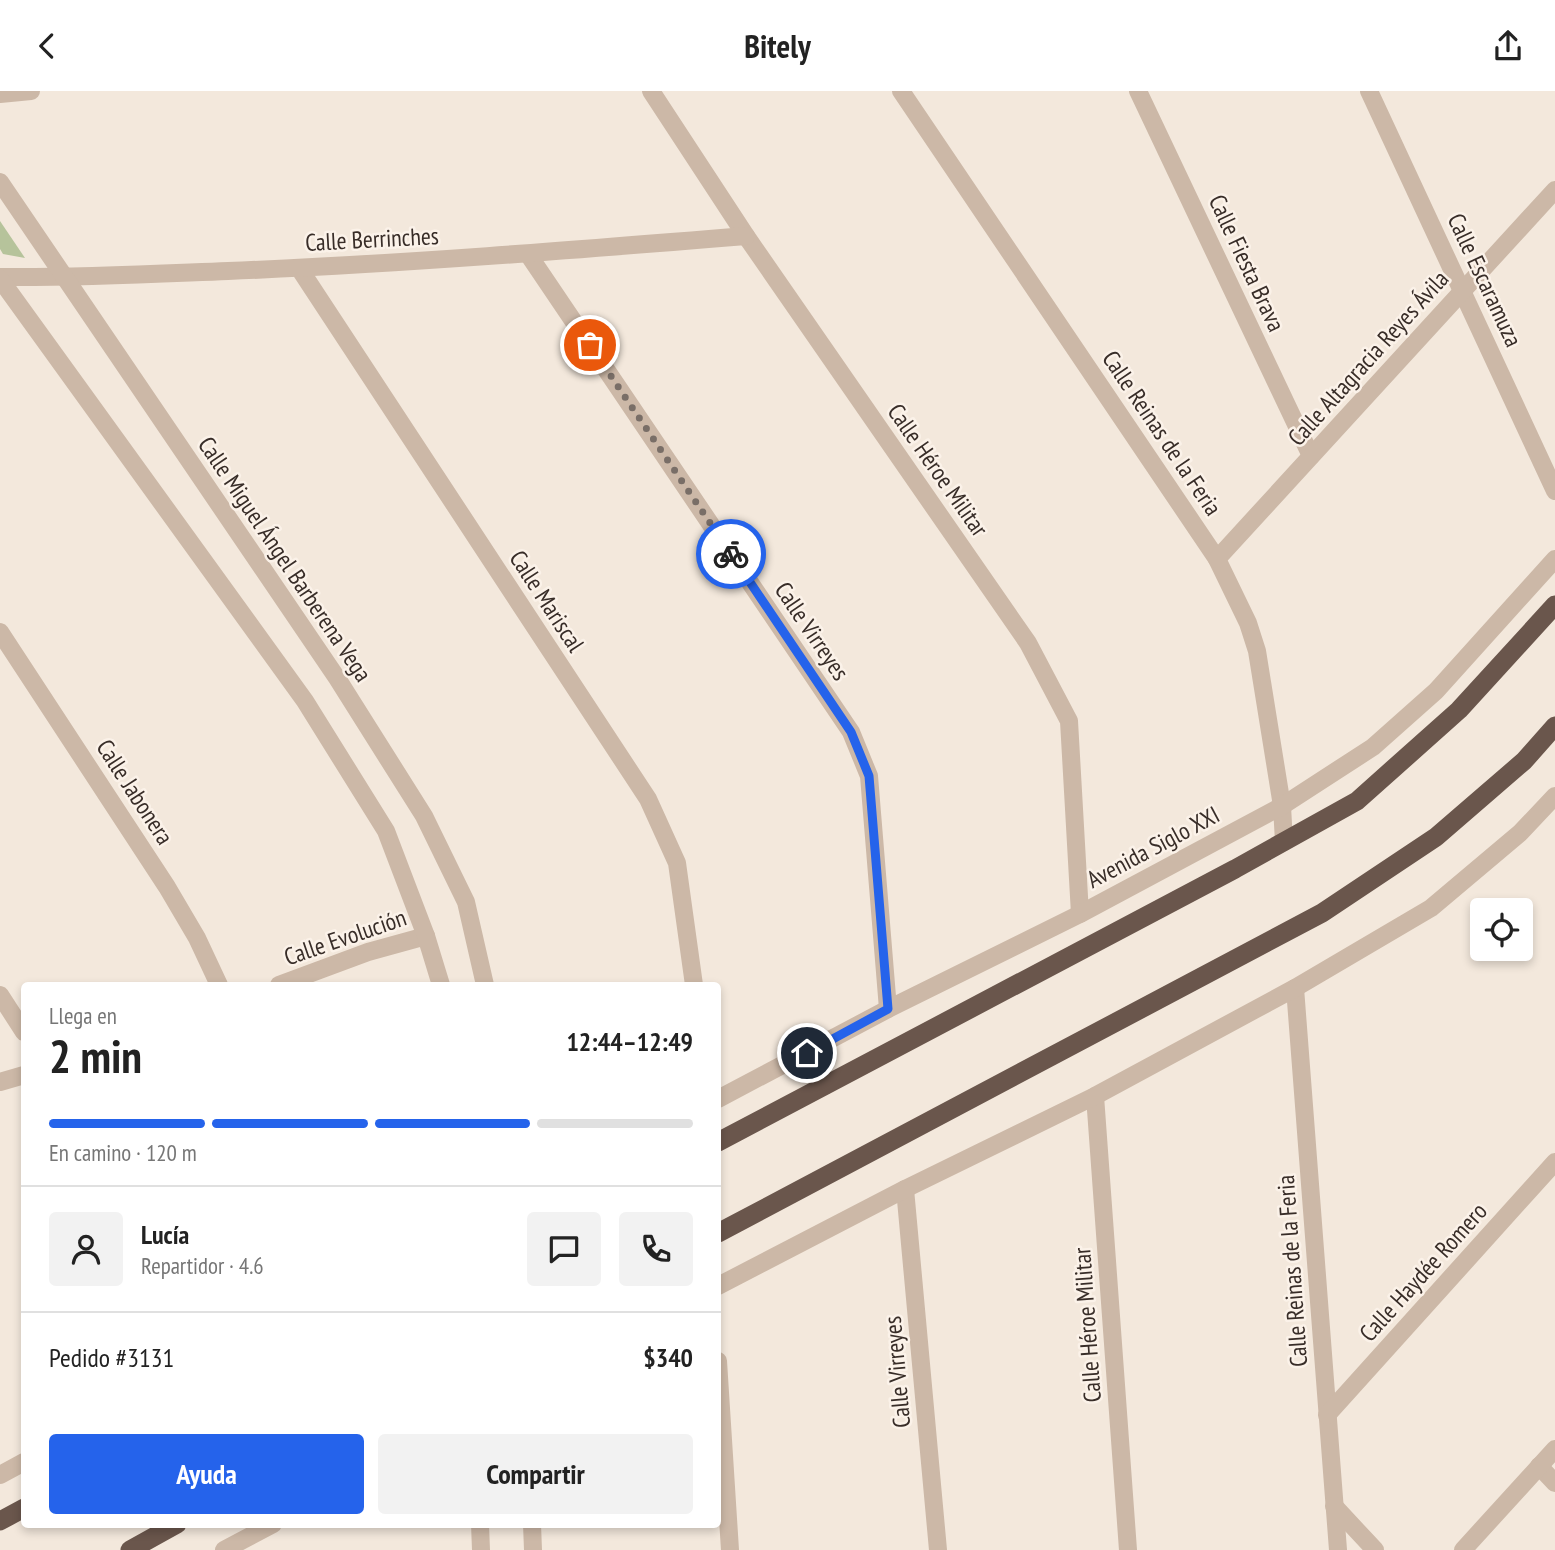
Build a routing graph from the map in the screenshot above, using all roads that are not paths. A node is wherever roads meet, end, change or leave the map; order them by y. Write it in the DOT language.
graph roads {
  1 [pos="31,91"];
  2 [pos="651,91"];
  3 [pos="901,91"];
  4 [pos="1138,91"];
  5 [pos="1369,91"];
  6 [pos="0,94"];
  7 [pos="0,183"];
  8 [pos="1555,190"];
  9 [pos="746,236"];
  10 [pos="528,254"];
  11 [pos="299,268"];
  12 [pos="0,278"];
  13 [pos="66,278"];
  14 [pos="1463,291"];
  15 [pos="1311,457"];
  16 [pos="1555,491"];
  17 [pos="1217,559"];
  18 [pos="1555,559"];
  19 [pos="1555,605"];
  20 [pos="0,632"];
  21 [pos="1555,726"];
  22 [pos="1555,796"];
  23 [pos="1282,806"];
  24 [pos="1284,842"];
  25 [pos="1080,914"];
  26 [pos="426,936"];
  27 [pos="218,982"];
  28 [pos="287,982"];
  29 [pos="440,982"];
  30 [pos="484,982"];
  31 [pos="694,982"];
  32 [pos="1295,988"];
  33 [pos="0,995"];
  34 [pos="888,1009"];
  35 [pos="21,1027"];
  36 [pos="807,1053"];
  37 [pos="21,1076"];
  38 [pos="0,1082"];
  39 [pos="825,1085"];
  40 [pos="1095,1096"];
  41 [pos="721,1097"];
  42 [pos="721,1140"];
  43 [pos="1555,1162"];
  44 [pos="905,1189"];
  45 [pos="721,1231"];
  46 [pos="721,1284"];
  47 [pos="721,1408"];
  48 [pos="1327,1415"];
  49 [pos="1555,1449"];
  50 [pos="21,1464"];
  51 [pos="1539,1466"];
  52 [pos="0,1475"];
  53 [pos="1555,1483"];
  54 [pos="1334,1506"];
  55 [pos="21,1510"];
  56 [pos="0,1521"];
  57 [pos="170,1528"];
  58 [pos="265,1528"];
  59 [pos="480,1528"];
  60 [pos="532,1528"];
  61 [pos="130,1550"];
  62 [pos="224,1550"];
  63 [pos="481,1550"];
  64 [pos="533,1550"];
  65 [pos="730,1550"];
  66 [pos="938,1550"];
  67 [pos="1128,1550"];
  68 [pos="1338,1550"];
  69 [pos="1375,1550"];
  70 [pos="1463,1550"];
  1 -- 6 [label="street"];
  2 -- 9 [label="street, Calle Héroe Militar"];
  3 -- 17 [label="street, Calle Reinas de la Feria"];
  4 -- 15 [label="street, Calle Fiesta Brava"];
  5 -- 14 [label="street, Calle Escaramuza"];
  7 -- 13 [label="street, Calle Miguel Ángel Barberena Vega"];
  8 -- 14 [label="street, Calle Altagracia Reyes Ávila"];
  9 -- 10 [label="street, Calle Berrinches"];
  9 -- 25 [label="street, Calle Héroe Militar"];
  10 -- 11 [label="street, Calle Berrinches"];
  10 -- 34 [label="street, Calle Virreyes"];
  11 -- 13 [label="street, Calle Berrinches"];
  11 -- 31 [label="street, Calle Mariscal"];
  12 -- 13 [label="street, Calle Berrinches"];
  12 -- 26 [label="street"];
  13 -- 30 [label="street, Calle Miguel Ángel Barberena Vega"];
  14 -- 15 [label="street, Calle Altagracia Reyes Ávila"];
  14 -- 16 [label="street, Calle Escaramuza"];
  15 -- 17 [label="street, Calle Altagracia Reyes Ávila"];
  17 -- 23 [label="street, Calle Reinas de la Feria"];
  18 -- 23 [label="street, Avenida Siglo XXI"];
  19 -- 24 [label="highway"];
  20 -- 27 [label="street, Calle Jabonera"];
  21 -- 45 [label="highway"];
  22 -- 32 [label="street"];
  23 -- 24 [label="street, Calle Reinas de la Feria"];
  23 -- 25 [label="street, Avenida Siglo XXI"];
  24 -- 39 [label="highway"];
  25 -- 34 [label="street, Avenida Siglo XXI"];
  26 -- 28 [label="street, Calle Evolución"];
  26 -- 29 [label="street"];
  32 -- 40 [label="street"];
  32 -- 48 [label="street, Calle Reinas de la Feria"];
  33 -- 35 [label="street"];
  34 -- 36 [label="street, Avenida Siglo XXI"];
  36 -- 39 [label="highway"];
  36 -- 41 [label="street, Avenida Siglo XXI"];
  37 -- 38 [label="street"];
  39 -- 42 [label="highway"];
  40 -- 44 [label="street"];
  40 -- 67 [label="street, Calle Héroe Militar"];
  43 -- 48 [label="street, Calle Haydée Romero"];
  44 -- 46 [label="street"];
  44 -- 66 [label="street, Calle Virreyes"];
  47 -- 65 [label="street"];
  48 -- 54 [label="street, Calle Reinas de la Feria"];
  49 -- 51 [label="street"];
  50 -- 52 [label="street"];
  51 -- 53 [label="street"];
  51 -- 70 [label="street"];
  54 -- 68 [label="street, Calle Reinas de la Feria"];
  54 -- 69 [label="street"];
  55 -- 56 [label="highway"];
  57 -- 61 [label="highway"];
  58 -- 62 [label="street"];
  59 -- 63 [label="street"];
  60 -- 64 [label="street"];
}
